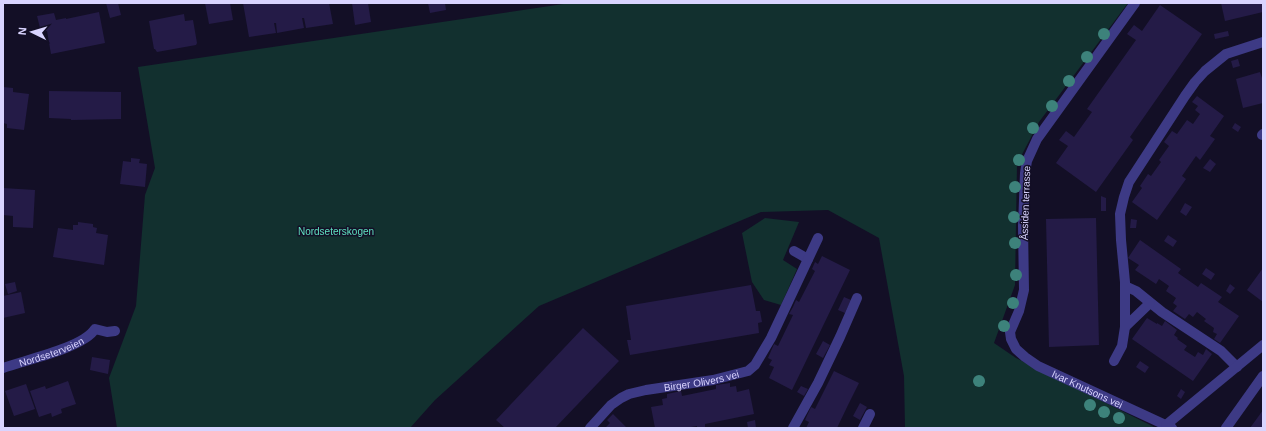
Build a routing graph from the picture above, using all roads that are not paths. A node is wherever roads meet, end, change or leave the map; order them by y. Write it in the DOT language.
graph roads {
  1 [pos="1135,3"];
  2 [pos="1263,42"];
  3 [pos="818,238"];
  4 [pos="794,251"];
  5 [pos="808,259"];
  6 [pos="1125,286"];
  7 [pos="858,298"];
  8 [pos="1150,303"];
  9 [pos="1125,327"];
  10 [pos="115,331"];
  11 [pos="1011,339"];
  12 [pos="1263,346"];
  13 [pos="1114,361"];
  14 [pos="1237,367"];
  15 [pos="3,368"];
  16 [pos="1263,376"];
  17 [pos="870,414"];
  18 [pos="1169,426"];
  19 [pos="590,428"];
  20 [pos="793,428"];
  21 [pos="863,428"];
  22 [pos="1226,428"];
  1 -- 11 [label="lane, Åssiden terrasse"];
  2 -- 6 [label="lane"];
  3 -- 5 [label="lane, Birger Olivers vei"];
  4 -- 5 [label="lane"];
  5 -- 19 [label="lane, Birger Olivers vei"];
  6 -- 8 [label="lane"];
  6 -- 9 [label="lane"];
  7 -- 20 [label="lane"];
  8 -- 9 [label="lane"];
  8 -- 14 [label="lane"];
  9 -- 13 [label="lane"];
  10 -- 15 [label="lane, Nordseterveien"];
  11 -- 18 [label="lane, Ivar Knutsons vei"];
  12 -- 14 [label="lane"];
  14 -- 18 [label="lane"];
  16 -- 22 [label="lane"];
  17 -- 21 [label="lane"];
}
